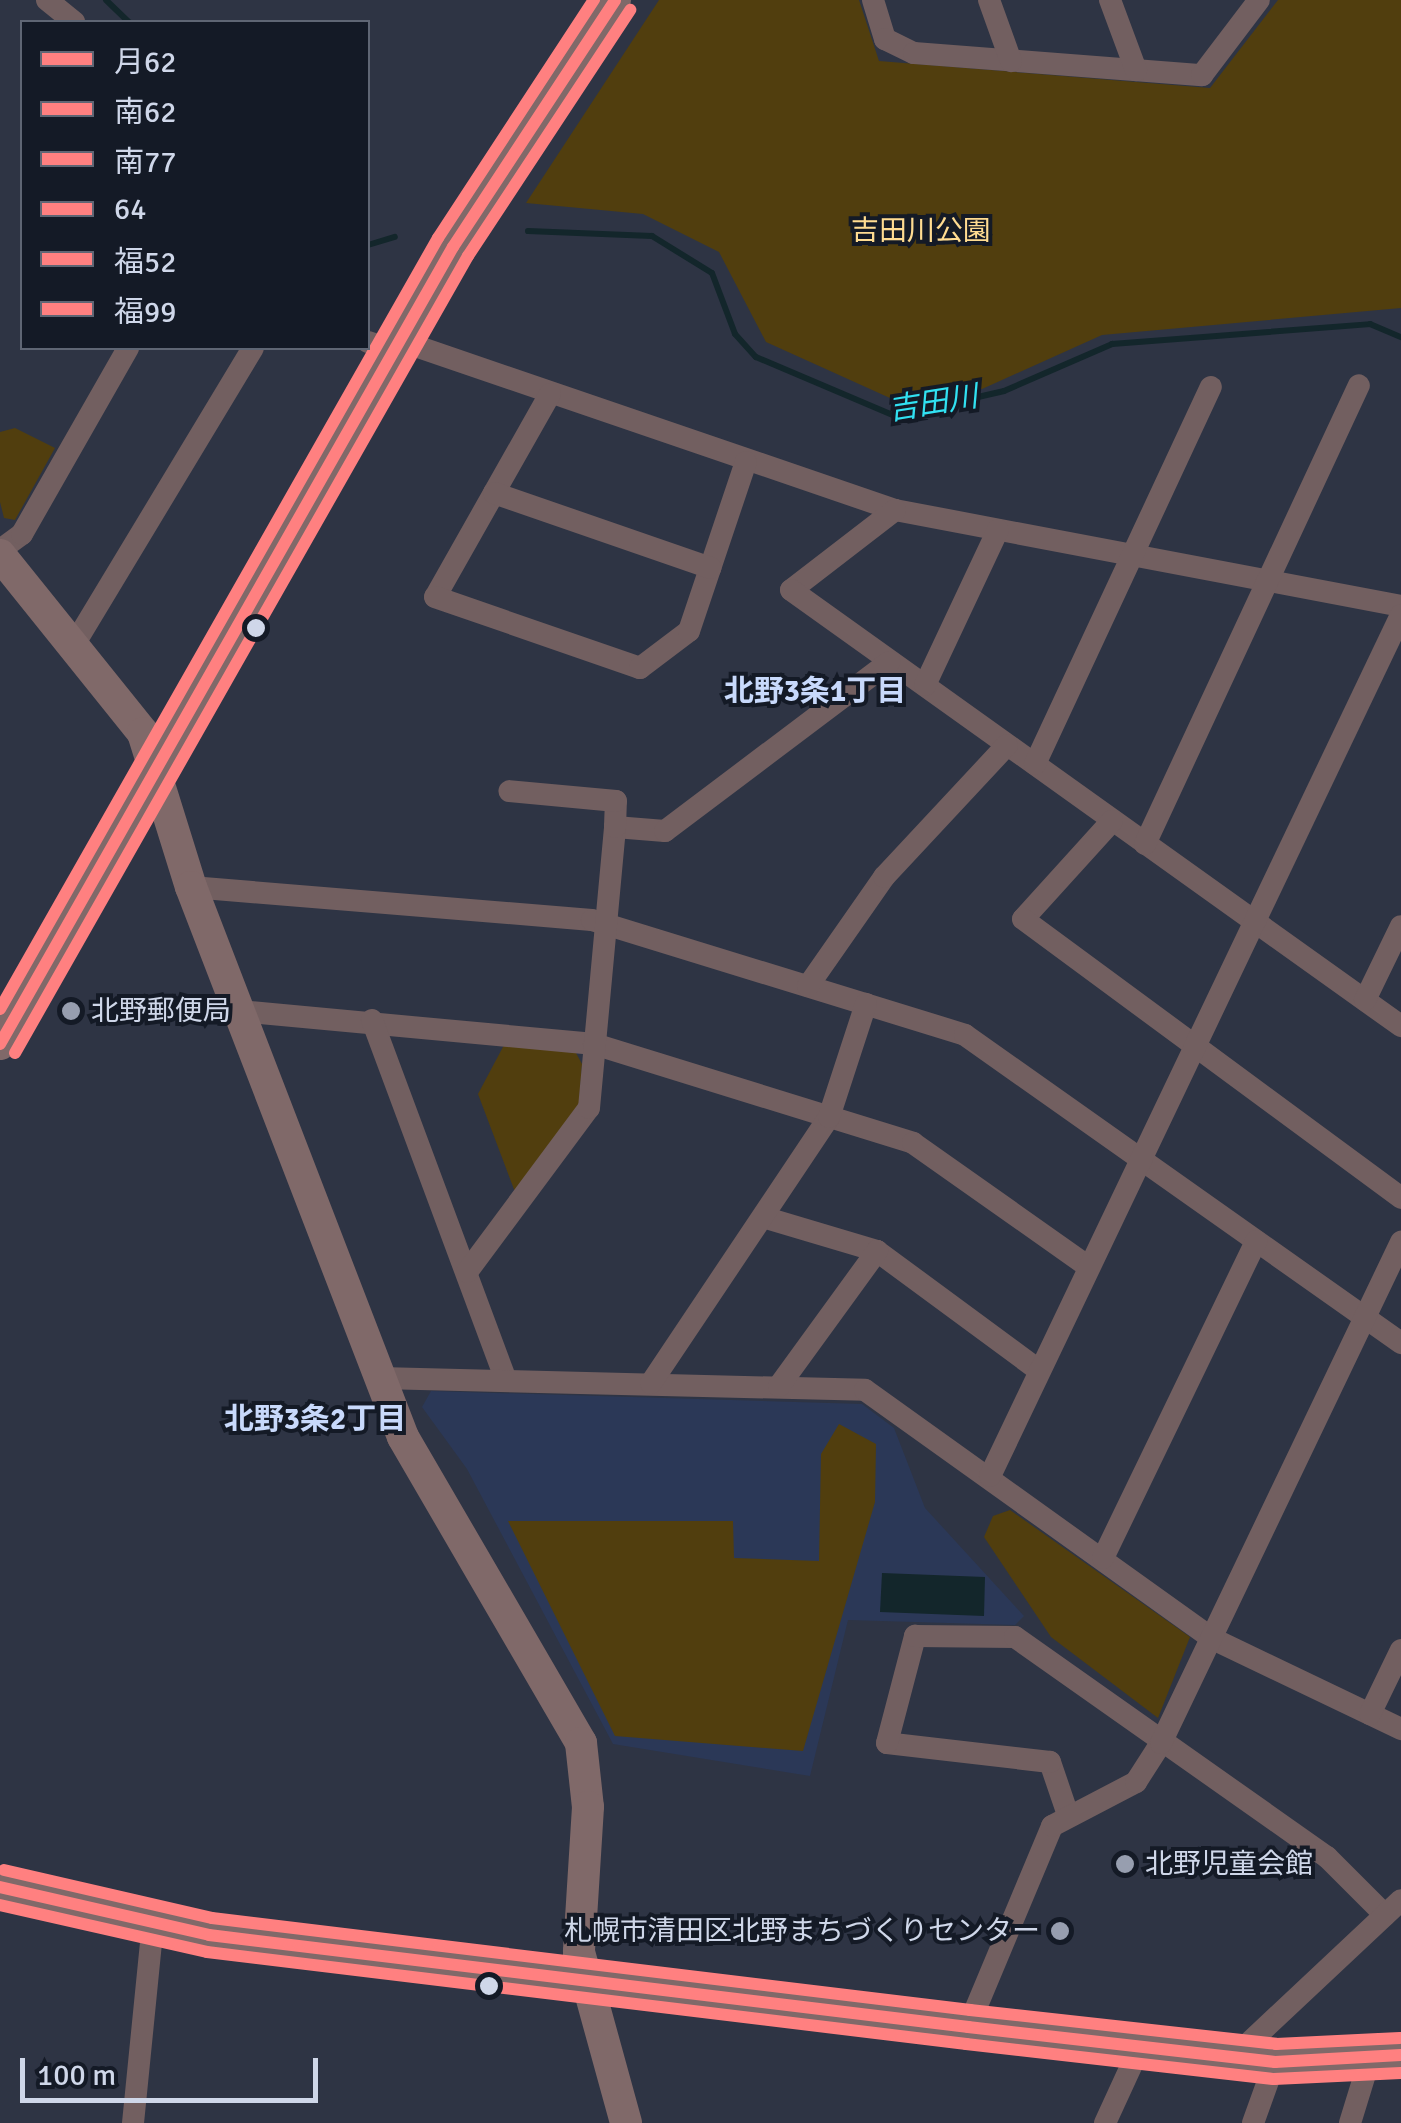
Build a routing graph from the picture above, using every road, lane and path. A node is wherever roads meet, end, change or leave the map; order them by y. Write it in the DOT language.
graph roads {
  1 [pos="47,0"];
  2 [pos="615,0"];
  3 [pos="873,0"];
  4 [pos="989,0"];
  5 [pos="1110,0"];
  6 [pos="1247,5"];
  7 [pos="72,20"];
  8 [pos="1011,61"];
  9 [pos="1136,70"];
  10 [pos="386,344"];
  11 [pos="127,350"];
  12 [pos="251,350"];
  13 [pos="1359,385"];
  14 [pos="1211,387"];
  15 [pos="550,394"];
  16 [pos="746,462"];
  17 [pos="494,493"];
  18 [pos="895,510"];
  19 [pos="998,530"];
  20 [pos="0,552"];
  21 [pos="1134,556"];
  22 [pos="710,568"];
  23 [pos="1272,581"];
  24 [pos="1401,606"];
  25 [pos="1401,615"];
  26 [pos="72,648"];
  27 [pos="889,662"];
  28 [pos="925,685"];
  29 [pos="1006,745"];
  30 [pos="1035,764"];
  31 [pos="156,770"];
  32 [pos="508,791"];
  33 [pos="1112,821"];
  34 [pos="615,828"];
  35 [pos="1145,844"];
  36 [pos="191,887"];
  37 [pos="604,922"];
  38 [pos="1258,923"];
  39 [pos="1401,926"];
  40 [pos="808,986"];
  41 [pos="1365,1000"];
  42 [pos="866,1004"];
  43 [pos="239,1010"];
  44 [pos="372,1020"];
  45 [pos="1401,1026"];
  46 [pos="0,1044"];
  47 [pos="594,1044"];
  48 [pos="1197,1053"];
  49 [pos="828,1117"];
  50 [pos="1140,1160"];
  51 [pos="1401,1198"];
  52 [pos="764,1217"];
  53 [pos="1256,1241"];
  54 [pos="1401,1242"];
  55 [pos="877,1251"];
  56 [pos="1090,1267"];
  57 [pos="467,1272"];
  58 [pos="1365,1318"];
  59 [pos="1401,1343"];
  60 [pos="1040,1371"];
  61 [pos="380,1378"];
  62 [pos="506,1380"];
  63 [pos="651,1382"];
  64 [pos="779,1386"];
  65 [pos="990,1476"];
  66 [pos="1103,1558"];
  67 [pos="1210,1638"];
  68 [pos="1401,1650"];
  69 [pos="1370,1714"];
  70 [pos="1401,1729"];
  71 [pos="1161,1743"];
  72 [pos="1067,1812"];
  73 [pos="0,1888"];
  74 [pos="1393,1908"];
  75 [pos="153,1924"];
  76 [pos="589,1982"];
  77 [pos="968,2028"];
  78 [pos="1140,2048"];
  79 [pos="1236,2055"];
  80 [pos="1385,2057"];
  81 [pos="1276,2062"];
  82 [pos="133,2123"];
  83 [pos="626,2123"];
  84 [pos="1105,2123"];
  85 [pos="1253,2123"];
  86 [pos="1350,2123"];
  1 -- 7 [label="street"];
  2 -- 10 [label="street"];
  3 -- 8 [label="street"];
  4 -- 8 [label="street"];
  5 -- 9 [label="street"];
  6 -- 9 [label="street"];
  8 -- 9 [label="street"];
  10 -- 15 [label="street"];
  10 -- 31 [label="street"];
  11 -- 20 [label="street"];
  12 -- 26 [label="street"];
  13 -- 23 [label="street"];
  14 -- 21 [label="street"];
  15 -- 16 [label="street"];
  15 -- 17 [label="street"];
  16 -- 18 [label="street"];
  16 -- 22 [label="street"];
  17 -- 22 [label="street"];
  17 -- 22 [label="street"];
  18 -- 19 [label="street"];
  18 -- 27 [label="street"];
  19 -- 21 [label="street"];
  19 -- 28 [label="street"];
  20 -- 26 [label="street"];
  21 -- 23 [label="street"];
  21 -- 30 [label="street"];
  23 -- 24 [label="street"];
  23 -- 35 [label="street"];
  25 -- 38 [label="street"];
  26 -- 31 [label="street"];
  27 -- 28 [label="street"];
  27 -- 34 [label="street"];
  28 -- 29 [label="street"];
  29 -- 30 [label="street"];
  29 -- 40 [label="street"];
  30 -- 33 [label="street"];
  31 -- 36 [label="street"];
  31 -- 46 [label="street"];
  32 -- 34 [label="street"];
  33 -- 35 [label="street"];
  33 -- 48 [label="street"];
  34 -- 37 [label="street"];
  35 -- 38 [label="street"];
  36 -- 37 [label="street"];
  36 -- 43 [label="street"];
  37 -- 40 [label="street"];
  37 -- 47 [label="street"];
  38 -- 41 [label="street"];
  38 -- 48 [label="street"];
  39 -- 41 [label="street"];
  40 -- 42 [label="street"];
  41 -- 45 [label="street"];
  42 -- 49 [label="street"];
  42 -- 50 [label="street"];
  43 -- 44 [label="street"];
  43 -- 61 [label="street"];
  44 -- 47 [label="street"];
  44 -- 57 [label="street"];
  47 -- 49 [label="street"];
  47 -- 57 [label="street"];
  48 -- 50 [label="street"];
  48 -- 51 [label="street"];
  49 -- 52 [label="street"];
  49 -- 56 [label="street"];
  50 -- 53 [label="street"];
  50 -- 56 [label="street"];
  52 -- 55 [label="street"];
  52 -- 63 [label="street"];
  53 -- 58 [label="street"];
  53 -- 66 [label="street"];
  54 -- 58 [label="street"];
  55 -- 60 [label="street"];
  55 -- 64 [label="street"];
  56 -- 60 [label="street"];
  57 -- 62 [label="street"];
  58 -- 59 [label="street"];
  58 -- 67 [label="street"];
  60 -- 65 [label="street"];
  61 -- 62 [label="street"];
  61 -- 76 [label="street"];
  62 -- 63 [label="street"];
  63 -- 64 [label="street"];
  64 -- 65 [label="street"];
  65 -- 66 [label="street"];
  66 -- 67 [label="street"];
  67 -- 69 [label="street"];
  67 -- 71 [label="street"];
  68 -- 69 [label="street"];
  69 -- 70 [label="street"];
  71 -- 72 [label="street"];
  71 -- 72 [label="street"];
  71 -- 74 [label="street"];
  72 -- 77 [label="street"];
  73 -- 75 [label="street"];
  74 -- 79 [label="street"];
  75 -- 76 [label="street"];
  75 -- 82 [label="street"];
  76 -- 77 [label="street"];
  76 -- 83 [label="street"];
  77 -- 78 [label="street"];
  78 -- 79 [label="street"];
  78 -- 84 [label="street"];
  79 -- 81 [label="street"];
  80 -- 81 [label="street"];
  80 -- 86 [label="street"];
  81 -- 85 [label="street"];
}
